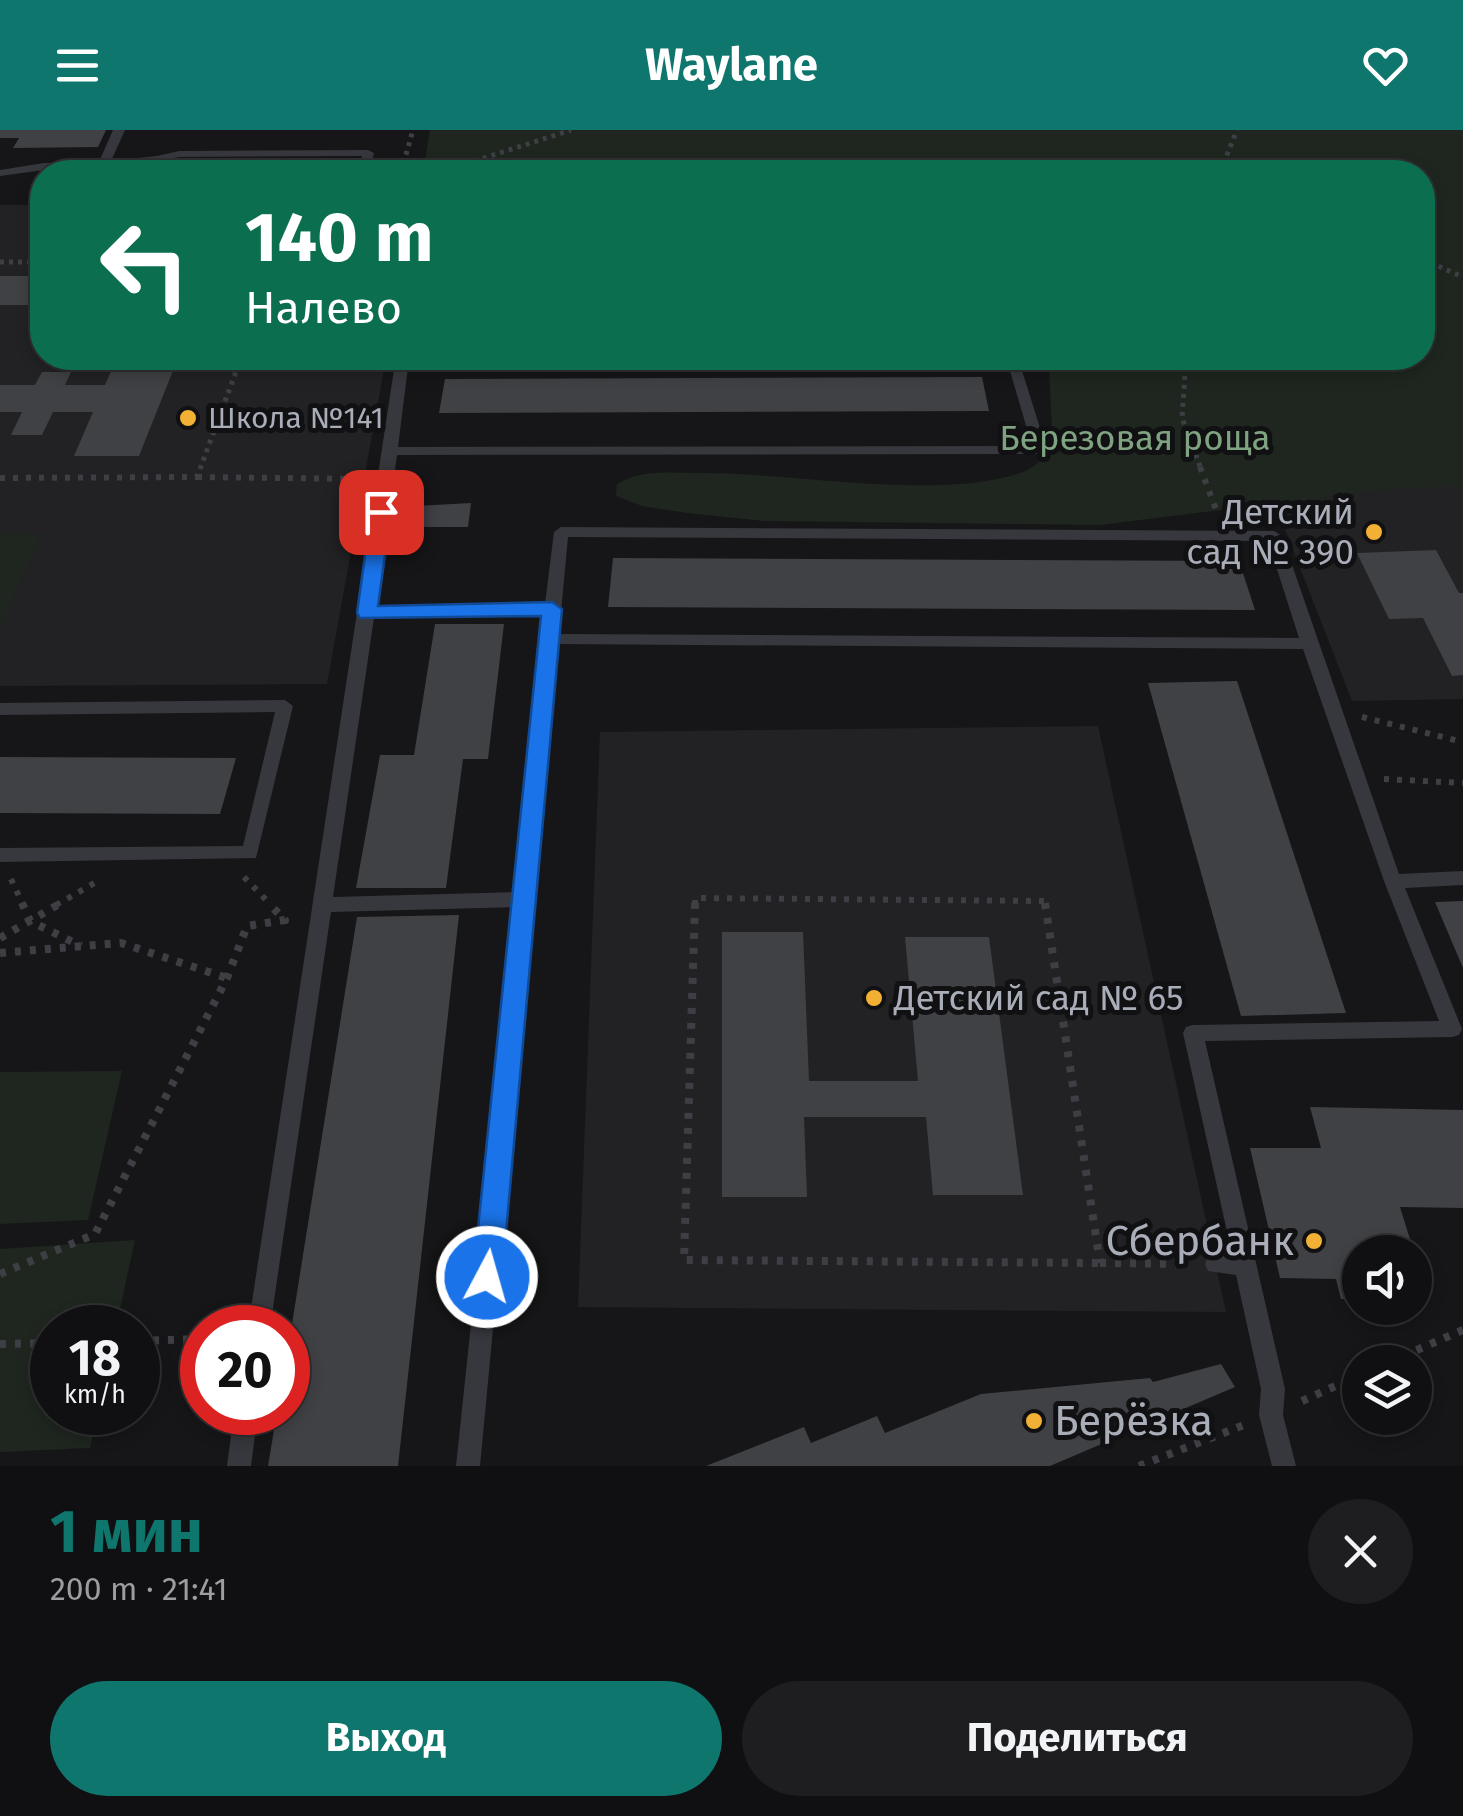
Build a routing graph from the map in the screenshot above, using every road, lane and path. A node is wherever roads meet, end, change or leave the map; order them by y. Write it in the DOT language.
graph roads {
  1 [pos="119,130"];
  2 [pos="413,130"];
  3 [pos="571,130"];
  4 [pos="1237,130"];
  5 [pos="106,160"];
  6 [pos="162,160"];
  7 [pos="367,160"];
  8 [pos="404,160"];
  9 [pos="477,160"];
  10 [pos="1225,160"];
  11 [pos="30,167"];
  12 [pos="0,174"];
  13 [pos="0,262"];
  14 [pos="30,262"];
  15 [pos="1435,265"];
  16 [pos="1463,278"];
  17 [pos="236,370"];
  18 [pos="401,370"];
  19 [pos="1016,370"];
  20 [pos="1185,370"];
  21 [pos="390,451"];
  22 [pos="196,477"];
  23 [pos="0,478"];
  24 [pos="344,479"];
  25 [pos="1226,536"];
  26 [pos="552,609"];
  27 [pos="367,613"];
  28 [pos="551,639"];
  29 [pos="1308,644"];
  30 [pos="0,709"];
  31 [pos="1332,709"];
  32 [pos="1463,742"];
  33 [pos="1356,777"];
  34 [pos="1463,783"];
  35 [pos="222,853"];
  36 [pos="146,854"];
  37 [pos="0,856"];
  38 [pos="1463,878"];
  39 [pos="1393,880"];
  40 [pos="525,899"];
  41 [pos="323,905"];
  42 [pos="30,921"];
  43 [pos="0,938"];
  44 [pos="82,946"];
  45 [pos="0,953"];
  46 [pos="227,978"];
  47 [pos="1457,1029"];
  48 [pos="1100,1264"];
  49 [pos="1216,1264"];
  50 [pos="1245,1265"];
  51 [pos="0,1274"];
  52 [pos="262,1305"];
  53 [pos="1463,1330"];
  54 [pos="30,1343"];
  55 [pos="0,1344"];
  56 [pos="1428,1345"];
  57 [pos="243,1435"];
  58 [pos="238,1466"];
  59 [pos="468,1466"];
  60 [pos="1284,1466"];
  1 -- 5 [label="lane"];
  2 -- 8 [label="path"];
  3 -- 9 [label="path"];
  4 -- 10 [label="path"];
  6 -- 7 [label="lane"];
  11 -- 12 [label="lane"];
  13 -- 14 [label="path"];
  15 -- 16 [label="path"];
  17 -- 22 [label="path"];
  18 -- 21 [label="lane"];
  19 -- 21 [label="lane"];
  20 -- 25 [label="path"];
  21 -- 27 [label="lane"];
  22 -- 23 [label="path"];
  22 -- 24 [label="path"];
  25 -- 26 [label="lane"];
  25 -- 29 [label="lane"];
  26 -- 27 [label="lane"];
  26 -- 28 [label="lane"];
  27 -- 41 [label="lane"];
  28 -- 29 [label="lane"];
  28 -- 40 [label="lane"];
  29 -- 31 [label="lane"];
  30 -- 35 [label="lane"];
  31 -- 32 [label="path"];
  31 -- 33 [label="lane"];
  33 -- 34 [label="path"];
  33 -- 39 [label="lane"];
  35 -- 36 [label="lane"];
  35 -- 46 [label="path"];
  36 -- 37 [label="lane"];
  36 -- 42 [label="path"];
  37 -- 42 [label="path"];
  38 -- 39 [label="lane"];
  39 -- 47 [label="lane"];
  40 -- 41 [label="lane"];
  40 -- 59 [label="lane"];
  41 -- 52 [label="lane"];
  42 -- 43 [label="path"];
  42 -- 44 [label="path"];
  44 -- 45 [label="path"];
  44 -- 46 [label="path"];
  46 -- 51 [label="path"];
  47 -- 50 [label="lane"];
  48 -- 48 [label="path"];
  48 -- 49 [label="path"];
  49 -- 50 [label="lane"];
  50 -- 60 [label="lane"];
  53 -- 56 [label="path"];
  54 -- 55 [label="path"];
  57 -- 58 [label="lane"];
}
